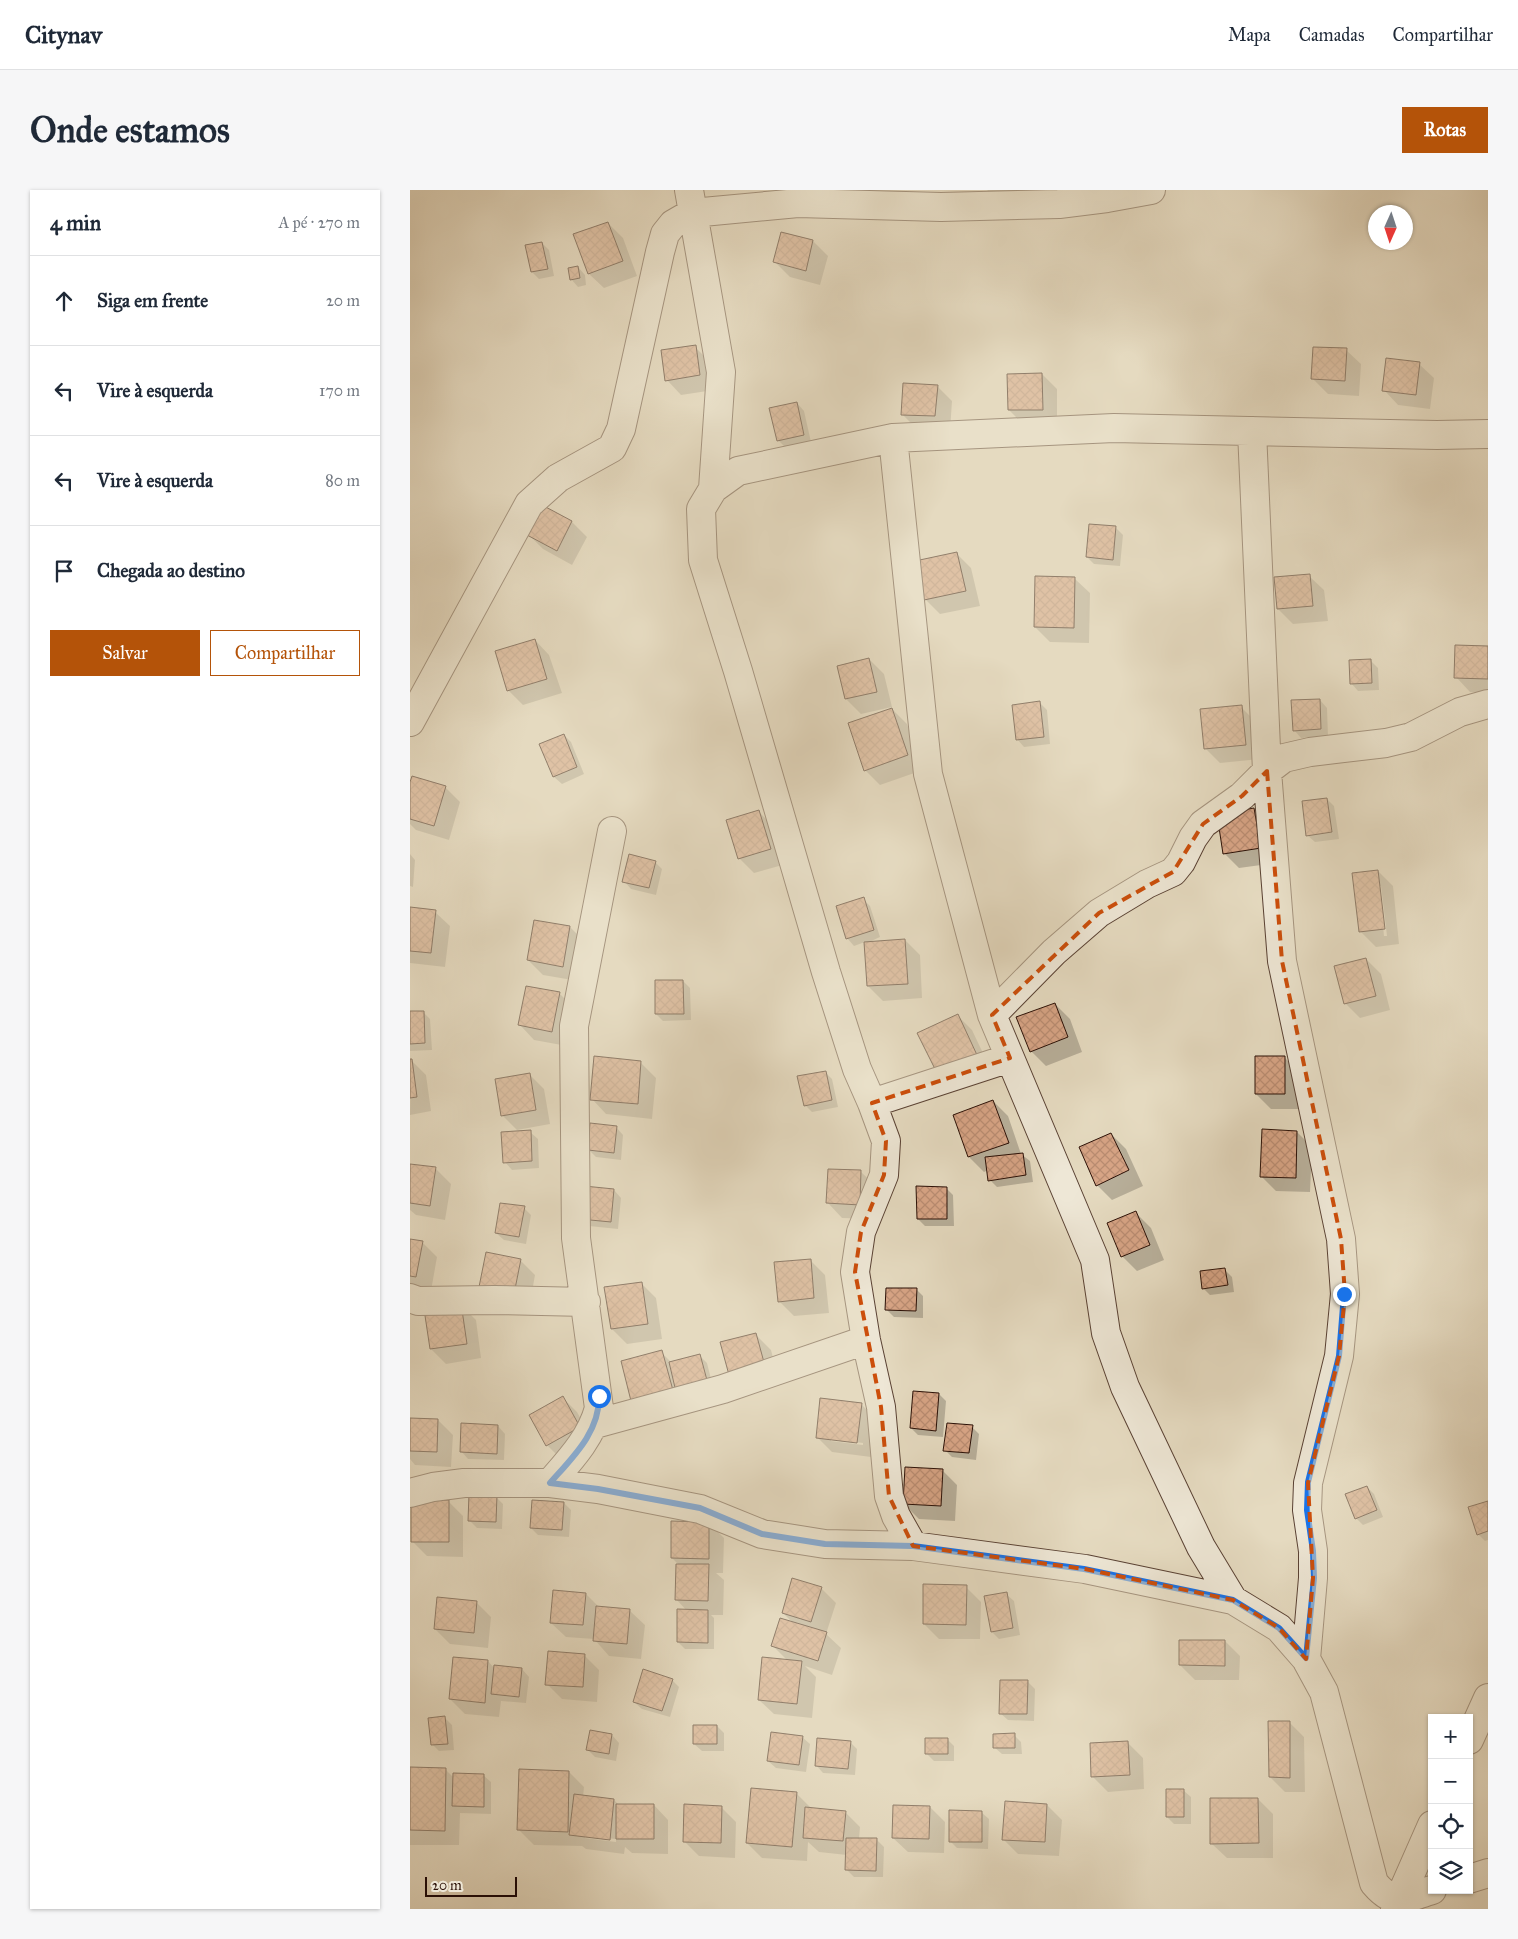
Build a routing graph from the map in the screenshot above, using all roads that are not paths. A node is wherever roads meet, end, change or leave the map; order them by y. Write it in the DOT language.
graph roads {
  1 [pos="1151,190"];
  2 [pos="691,201"];
  3 [pos="1252,431"];
  4 [pos="1488,434"];
  5 [pos="893,438"];
  6 [pos="713,489"];
  7 [pos="1488,704"];
  8 [pos="410,722"];
  9 [pos="1267,771"];
  10 [pos="612,831"];
  11 [pos="992,1015"];
  12 [pos="1010,1058"];
  13 [pos="872,1103"];
  14 [pos="410,1298"];
  15 [pos="586,1302"];
  16 [pos="866,1340"];
  17 [pos="595,1424"];
  18 [pos="550,1483"];
  19 [pos="410,1493"];
  20 [pos="913,1546"];
  21 [pos="1233,1600"];
  22 [pos="1306,1658"];
  23 [pos="1488,1698"];
  24 [pos="1473,1731"];
  25 [pos="1428,1834"];
  26 [pos="1488,1873"];
  27 [pos="1473,1878"];
  28 [pos="1428,1892"];
  29 [pos="1397,1904"];
  1 -- 2 [label="street"];
  2 -- 6 [label="street"];
  2 -- 8 [label="street"];
  3 -- 4 [label="street"];
  3 -- 5 [label="street"];
  3 -- 9 [label="street"];
  5 -- 6 [label="street"];
  5 -- 11 [label="street"];
  6 -- 13 [label="street"];
  7 -- 9 [label="street"];
  9 -- 11 [label="street"];
  9 -- 22 [label="street"];
  10 -- 15 [label="street"];
  11 -- 12 [label="street"];
  12 -- 13 [label="street"];
  12 -- 21 [label="street"];
  13 -- 16 [label="street"];
  14 -- 15 [label="street"];
  15 -- 17 [label="street"];
  16 -- 17 [label="street"];
  16 -- 20 [label="street"];
  17 -- 18 [label="street"];
  18 -- 19 [label="street"];
  18 -- 20 [label="street"];
  20 -- 21 [label="street"];
  21 -- 22 [label="street"];
  22 -- 29 [label="street"];
  23 -- 24 [label="street"];
  25 -- 29 [label="street"];
  26 -- 27 [label="street"];
  28 -- 29 [label="street"];
}
